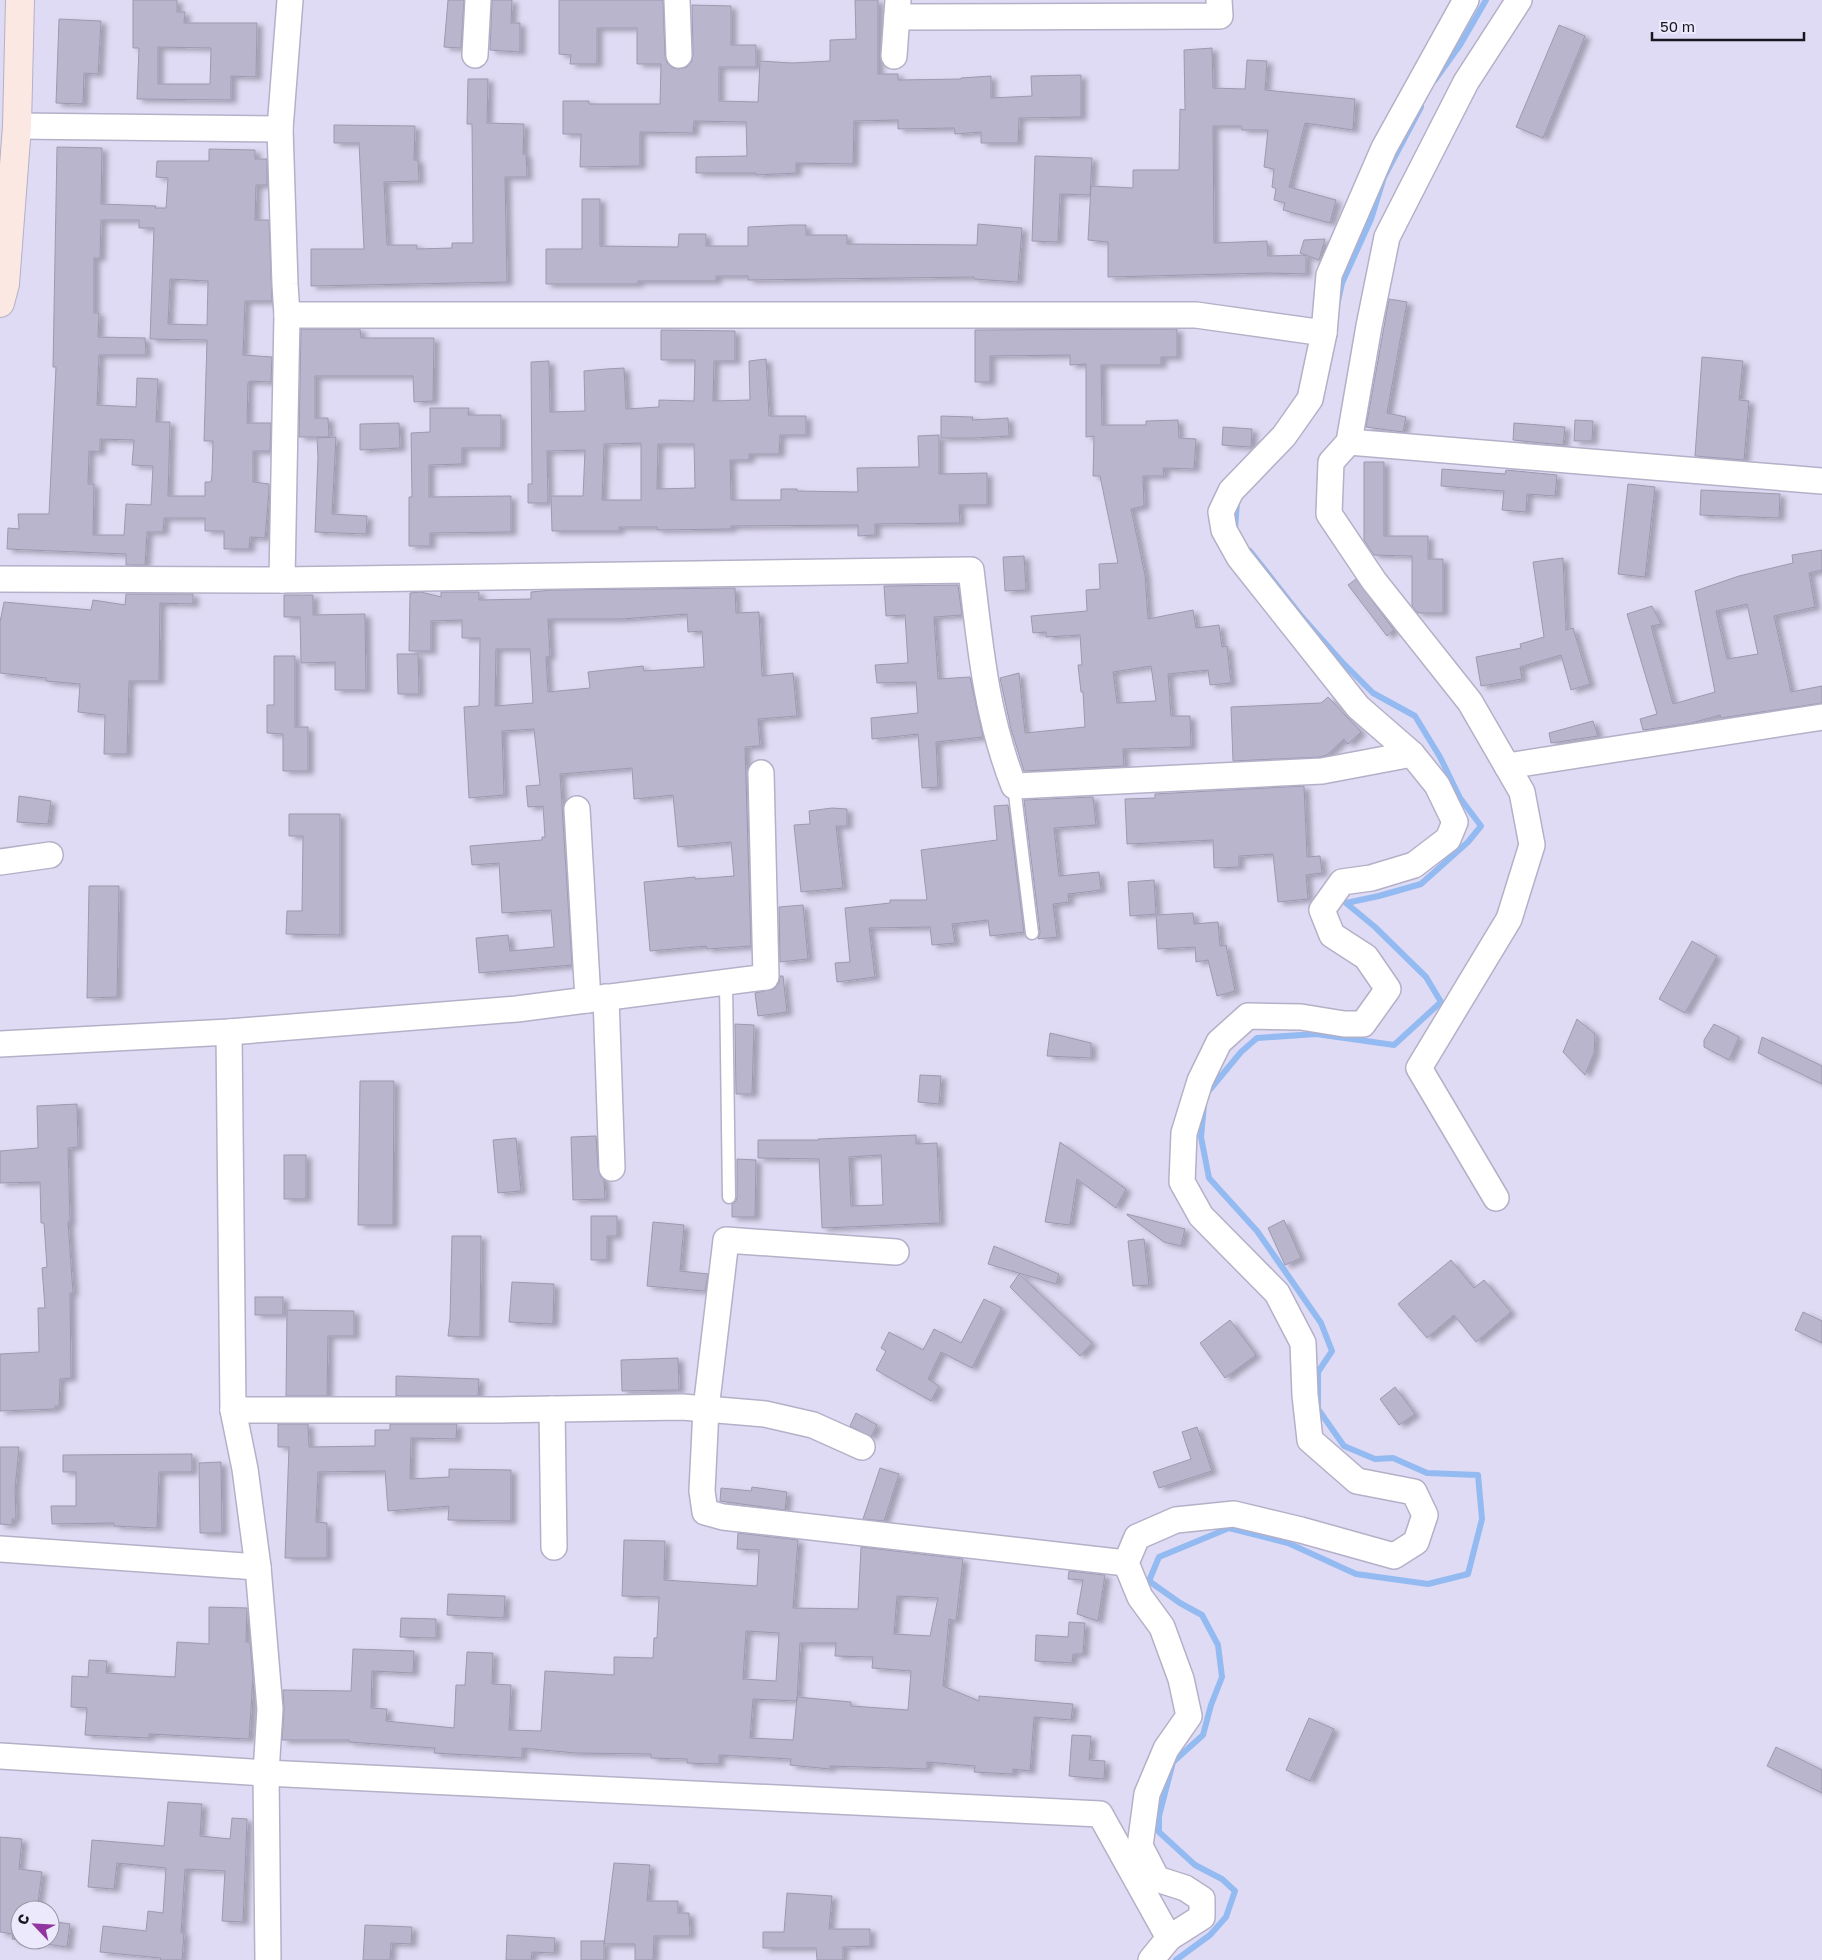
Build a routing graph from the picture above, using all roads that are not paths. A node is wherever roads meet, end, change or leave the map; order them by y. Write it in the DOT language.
graph roads {
  1 [pos="20,0"];
  2 [pos="290,0"];
  3 [pos="478,0"];
  4 [pos="677,0"];
  5 [pos="1219,0"];
  6 [pos="1466,0"];
  7 [pos="1519,0"];
  8 [pos="898,8"];
  9 [pos="475,55"];
  10 [pos="679,55"];
  11 [pos="894,56"];
  12 [pos="17,126"];
  13 [pos="280,129"];
  14 [pos="0,303"];
  15 [pos="287,315"];
  16 [pos="1324,333"];
  17 [pos="1349,442"];
  18 [pos="1822,481"];
  19 [pos="0,579"];
  20 [pos="282,580"];
  21 [pos="1822,716"];
  22 [pos="1412,754"];
  23 [pos="1507,766"];
  24 [pos="761,773"];
  25 [pos="1014,786"];
  26 [pos="577,810"];
  27 [pos="50,855"];
  28 [pos="0,862"];
  29 [pos="1032,933"];
  30 [pos="726,982"];
  31 [pos="597,999"];
  32 [pos="229,1032"];
  33 [pos="0,1044"];
  34 [pos="612,1168"];
  35 [pos="729,1197"];
  36 [pos="1496,1198"];
  37 [pos="896,1252"];
  38 [pos="552,1409"];
  39 [pos="706,1409"];
  40 [pos="233,1410"];
  41 [pos="862,1447"];
  42 [pos="554,1547"];
  43 [pos="0,1549"];
  44 [pos="1126,1563"];
  45 [pos="258,1567"];
  46 [pos="0,1756"];
  47 [pos="266,1773"];
  48 [pos="1170,1938"];
  49 [pos="268,1960"];
  50 [pos="1151,1960"];
  1 -- 12 [label="main road"];
  2 -- 13 [label="street"];
  3 -- 9 [label="street"];
  4 -- 10 [label="street"];
  5 -- 8 [label="street"];
  6 -- 16 [label="street"];
  7 -- 17 [label="street"];
  8 -- 11 [label="street"];
  12 -- 13 [label="street"];
  12 -- 14 [label="main road"];
  13 -- 15 [label="street"];
  15 -- 16 [label="street"];
  15 -- 20 [label="street"];
  16 -- 22 [label="street"];
  17 -- 18 [label="street"];
  17 -- 23 [label="street"];
  19 -- 20 [label="street"];
  20 -- 25 [label="street"];
  21 -- 23 [label="street"];
  22 -- 25 [label="street"];
  22 -- 44 [label="street"];
  23 -- 36 [label="street"];
  24 -- 30 [label="street"];
  25 -- 29 [label="lane"];
  26 -- 31 [label="street"];
  27 -- 28 [label="street"];
  30 -- 31 [label="street"];
  30 -- 35 [label="lane"];
  31 -- 32 [label="street"];
  31 -- 34 [label="street"];
  32 -- 33 [label="street"];
  32 -- 40 [label="street"];
  37 -- 39 [label="street"];
  38 -- 39 [label="street"];
  38 -- 40 [label="street"];
  38 -- 42 [label="street"];
  39 -- 41 [label="street"];
  39 -- 44 [label="street"];
  40 -- 45 [label="street"];
  43 -- 45 [label="street"];
  44 -- 48 [label="street"];
  45 -- 47 [label="street"];
  46 -- 47 [label="street"];
  47 -- 48 [label="street"];
  47 -- 49 [label="street"];
  48 -- 50 [label="street"];
}
